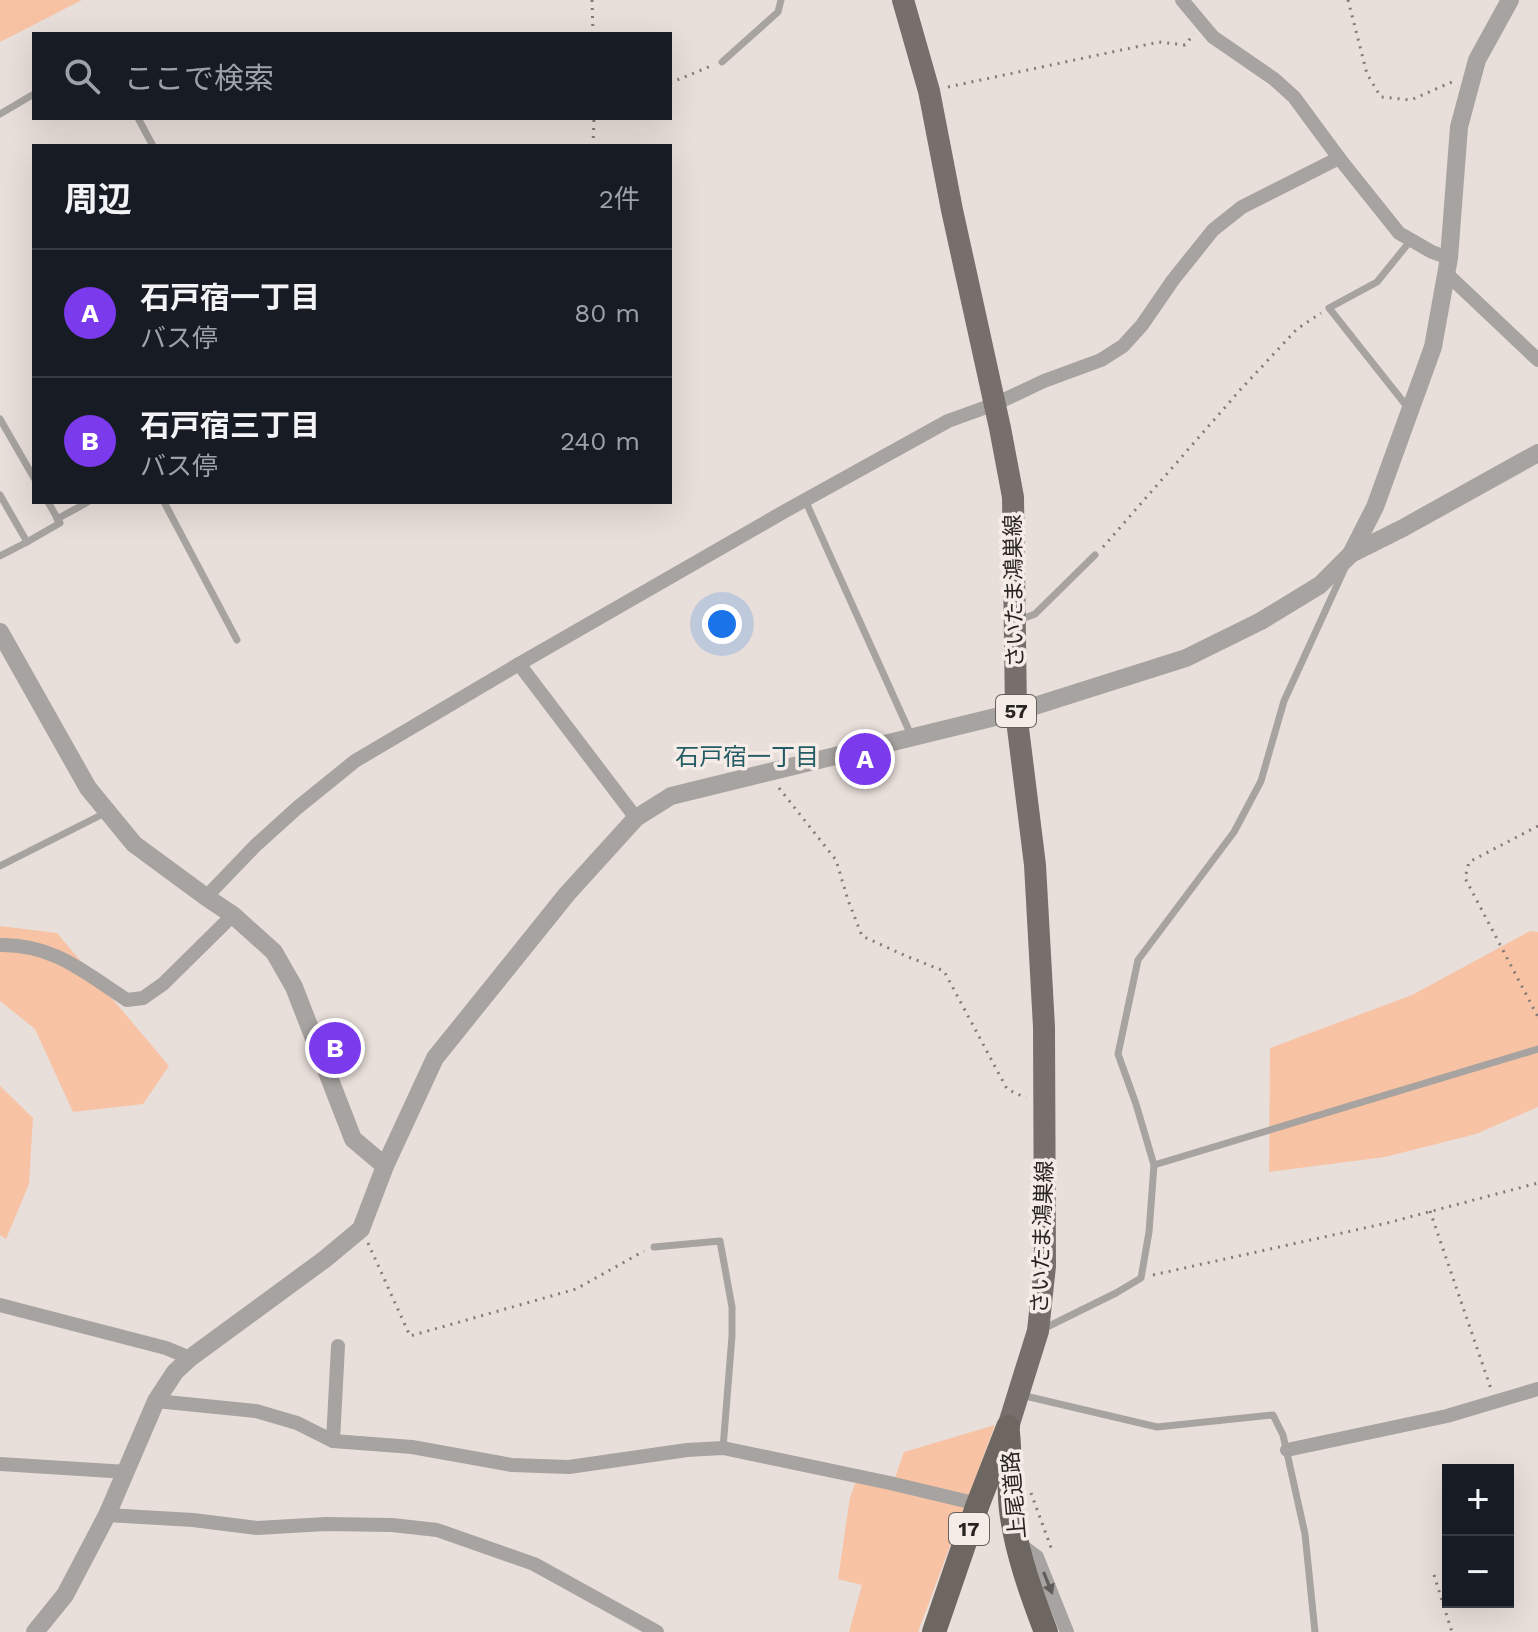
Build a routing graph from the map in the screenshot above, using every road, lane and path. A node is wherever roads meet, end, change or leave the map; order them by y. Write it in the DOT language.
graph roads {
  1 [pos="592,0"];
  2 [pos="781,0"];
  3 [pos="903,0"];
  4 [pos="1182,0"];
  5 [pos="1348,0"];
  6 [pos="1510,0"];
  7 [pos="1202,24"];
  8 [pos="593,32"];
  9 [pos="722,62"];
  10 [pos="1475,67"];
  11 [pos="672,82"];
  12 [pos="929,91"];
  13 [pos="32,95"];
  14 [pos="0,114"];
  15 [pos="139,120"];
  16 [pos="594,120"];
  17 [pos="152,144"];
  18 [pos="593,144"];
  19 [pos="1339,158"];
  20 [pos="1411,240"];
  21 [pos="1448,266"];
  22 [pos="1329,308"];
  23 [pos="1538,360"];
  24 [pos="995,404"];
  25 [pos="1409,410"];
  26 [pos="0,419"];
  27 [pos="1538,453"];
  28 [pos="32,475"];
  29 [pos="0,495"];
  30 [pos="805,500"];
  31 [pos="49,504"];
  32 [pos="84,504"];
  33 [pos="165,504"];
  34 [pos="57,519"];
  35 [pos="27,542"];
  36 [pos="1351,554"];
  37 [pos="1095,555"];
  38 [pos="0,556"];
  39 [pos="1015,622"];
  40 [pos="0,632"];
  41 [pos="237,640"];
  42 [pos="519,664"];
  43 [pos="1016,712"];
  44 [pos="913,738"];
  45 [pos="767,773"];
  46 [pos="107,812"];
  47 [pos="636,818"];
  48 [pos="1538,826"];
  49 [pos="0,866"];
  50 [pos="206,897"];
  51 [pos="233,915"];
  52 [pos="0,945"];
  53 [pos="1538,1017"];
  54 [pos="1538,1049"];
  55 [pos="1045,1097"];
  56 [pos="1154,1165"];
  57 [pos="385,1166"];
  58 [pos="1538,1183"];
  59 [pos="1430,1211"];
  60 [pos="361,1229"];
  61 [pos="654,1247"];
  62 [pos="1141,1278"];
  63 [pos="0,1305"];
  64 [pos="1038,1331"];
  65 [pos="338,1346"];
  66 [pos="190,1358"];
  67 [pos="1538,1389"];
  68 [pos="1019,1394"];
  69 [pos="156,1401"];
  70 [pos="1496,1401"];
  71 [pos="1008,1427"];
  72 [pos="333,1441"];
  73 [pos="723,1448"];
  74 [pos="1287,1450"];
  75 [pos="0,1464"];
  76 [pos="127,1472"];
  77 [pos="1028,1484"];
  78 [pos="978,1504"];
  79 [pos="107,1515"];
  80 [pos="1018,1543"];
  81 [pos="1055,1557"];
  82 [pos="1434,1575"];
  83 [pos="35,1632"];
  84 [pos="657,1632"];
  85 [pos="934,1632"];
  86 [pos="1046,1632"];
  87 [pos="1067,1632"];
  88 [pos="1315,1632"];
  89 [pos="1452,1632"];
  1 -- 8 [label="path"];
  2 -- 9 [label="lane"];
  3 -- 12 [label="main road, さいたま鴻巣線 / 57"];
  4 -- 7 [label="street"];
  5 -- 10 [label="path"];
  6 -- 10 [label="street"];
  7 -- 12 [label="path"];
  7 -- 19 [label="street"];
  9 -- 11 [label="path"];
  10 -- 21 [label="street"];
  12 -- 24 [label="main road, さいたま鴻巣線 / 57"];
  13 -- 14 [label="lane"];
  15 -- 17 [label="lane"];
  16 -- 18 [label="path"];
  19 -- 20 [label="street"];
  19 -- 24 [label="street"];
  20 -- 21 [label="street"];
  20 -- 22 [label="lane"];
  21 -- 23 [label="street"];
  21 -- 25 [label="street"];
  22 -- 25 [label="lane"];
  22 -- 37 [label="path"];
  24 -- 30 [label="street"];
  24 -- 39 [label="main road, さいたま鴻巣線 / 57"];
  25 -- 36 [label="street"];
  26 -- 28 [label="lane"];
  27 -- 36 [label="street"];
  29 -- 35 [label="lane"];
  30 -- 42 [label="street"];
  30 -- 44 [label="lane"];
  31 -- 34 [label="lane"];
  32 -- 34 [label="lane"];
  33 -- 41 [label="lane"];
  34 -- 35 [label="lane"];
  35 -- 38 [label="lane"];
  36 -- 43 [label="street"];
  36 -- 56 [label="lane"];
  37 -- 39 [label="lane"];
  39 -- 43 [label="main road, さいたま鴻巣線 / 57"];
  40 -- 46 [label="street"];
  42 -- 47 [label="street"];
  42 -- 50 [label="street"];
  43 -- 44 [label="street"];
  43 -- 55 [label="main road, さいたま鴻巣線 / 57"];
  44 -- 45 [label="street"];
  45 -- 47 [label="street"];
  45 -- 55 [label="path"];
  46 -- 49 [label="lane"];
  46 -- 50 [label="street"];
  47 -- 57 [label="street"];
  48 -- 53 [label="path"];
  50 -- 51 [label="street"];
  51 -- 52 [label="street"];
  51 -- 57 [label="street"];
  54 -- 56 [label="lane"];
  55 -- 64 [label="main road, さいたま鴻巣線 / 57"];
  56 -- 62 [label="lane"];
  57 -- 60 [label="street"];
  58 -- 59 [label="path"];
  59 -- 62 [label="path"];
  59 -- 70 [label="path"];
  60 -- 61 [label="path"];
  60 -- 66 [label="street"];
  61 -- 73 [label="lane"];
  62 -- 64 [label="lane"];
  63 -- 66 [label="street"];
  64 -- 68 [label="main road, さいたま鴻巣線 / 57"];
  65 -- 72 [label="street"];
  66 -- 69 [label="street"];
  67 -- 70 [label="street"];
  68 -- 71 [label="main road, さいたま鴻巣線 / 57"];
  68 -- 74 [label="lane"];
  69 -- 72 [label="street"];
  69 -- 76 [label="street"];
  70 -- 74 [label="street"];
  71 -- 78 [label="highway, 上尾道路 / 17"];
  71 -- 80 [label="highway, 上尾道路 / 17"];
  72 -- 73 [label="street"];
  73 -- 78 [label="street"];
  74 -- 88 [label="lane"];
  75 -- 76 [label="street"];
  76 -- 79 [label="street"];
  77 -- 81 [label="path"];
  78 -- 85 [label="highway, 上尾道路 / 17"];
  79 -- 83 [label="street"];
  79 -- 84 [label="street"];
  80 -- 86 [label="highway, 上尾道路 / 17"];
  80 -- 87 [label="street, one-way"];
  82 -- 89 [label="path"];
}
